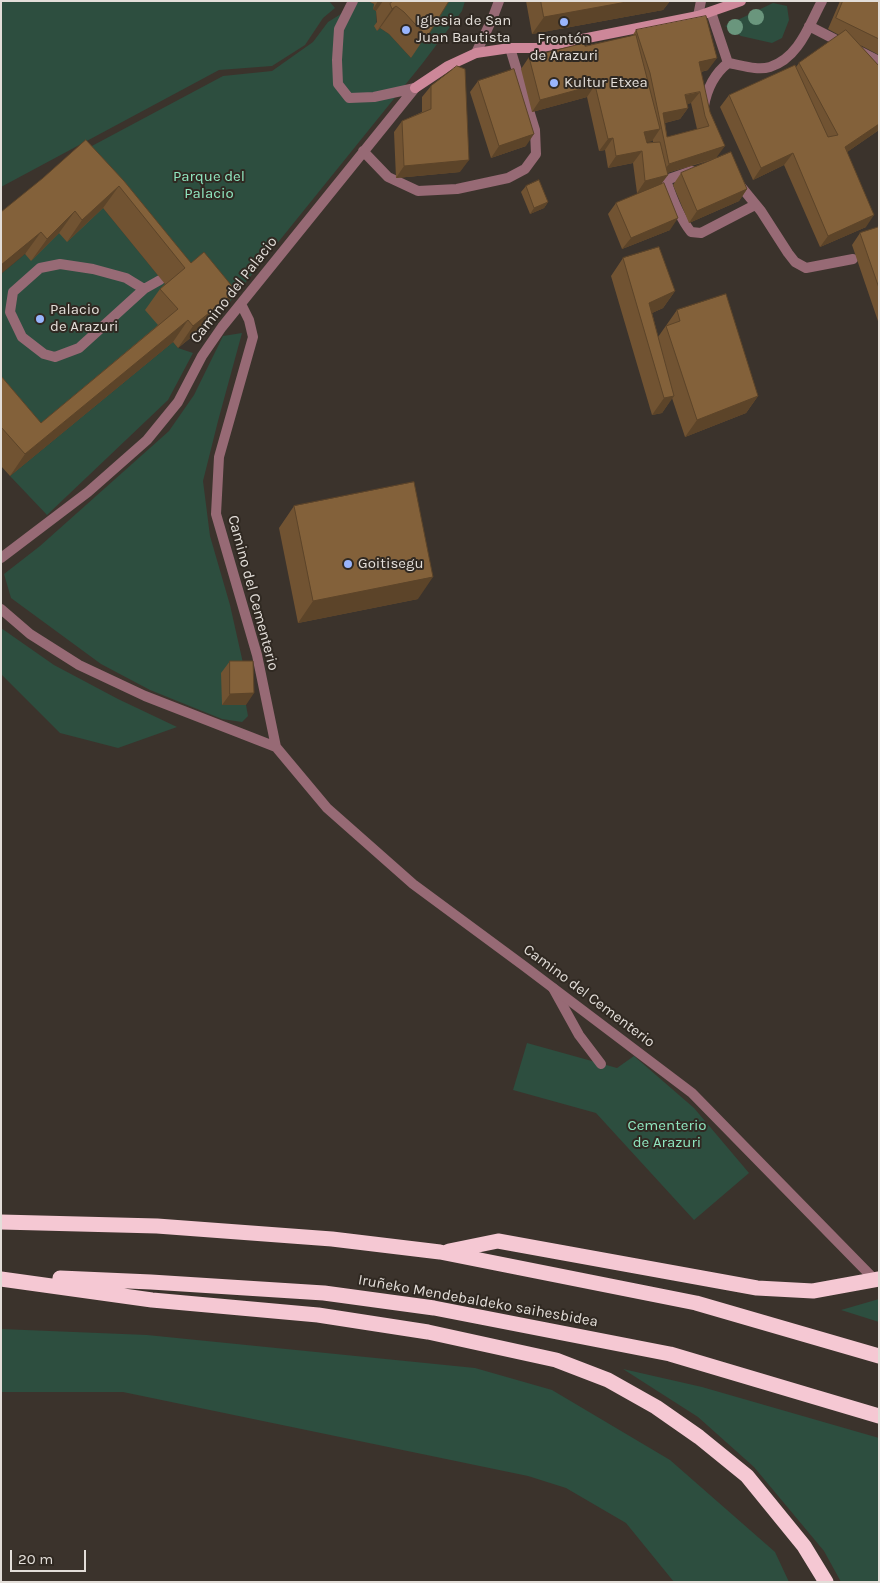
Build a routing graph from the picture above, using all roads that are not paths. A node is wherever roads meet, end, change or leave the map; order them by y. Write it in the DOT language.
graph roads {
  1 [pos="353,1"];
  2 [pos="499,1"];
  3 [pos="701,1"];
  4 [pos="741,1"];
  5 [pos="822,1"];
  6 [pos="711,12"];
  7 [pos="698,16"];
  8 [pos="809,26"];
  9 [pos="510,48"];
  10 [pos="476,53"];
  11 [pos="879,61"];
  12 [pos="728,63"];
  13 [pos="415,88"];
  14 [pos="705,118"];
  15 [pos="363,151"];
  16 [pos="657,168"];
  17 [pos="699,168"];
  18 [pos="734,177"];
  19 [pos="666,180"];
  20 [pos="756,204"];
  21 [pos="853,258"];
  22 [pos="160,280"];
  23 [pos="144,289"];
  24 [pos="237,301"];
  25 [pos="1,558"];
  26 [pos="1,609"];
  27 [pos="276,746"];
  28 [pos="553,987"];
  29 [pos="601,1064"];
  30 [pos="1,1222"];
  31 [pos="440,1252"];
  32 [pos="1,1277"];
  33 [pos="878,1280"];
  34 [pos="879,1356"];
  35 [pos="879,1416"];
  36 [pos="826,1582"];
  1 -- 13 [label="street"];
  2 -- 10 [label="street"];
  3 -- 7 [label="street"];
  4 -- 6 [label="street"];
  5 -- 8 [label="street"];
  6 -- 7 [label="street"];
  6 -- 12 [label="street"];
  7 -- 9 [label="street"];
  8 -- 11 [label="street"];
  8 -- 12 [label="street"];
  9 -- 10 [label="street"];
  9 -- 15 [label="street"];
  10 -- 13 [label="street"];
  12 -- 14 [label="street"];
  13 -- 15 [label="street, Camino del Palacio"];
  15 -- 24 [label="street, Camino del Palacio"];
  16 -- 19 [label="street"];
  17 -- 19 [label="street"];
  18 -- 20 [label="street"];
  19 -- 20 [label="street"];
  20 -- 21 [label="street"];
  22 -- 23 [label="street"];
  23 -- 23 [label="street"];
  24 -- 25 [label="street, Camino del Palacio"];
  24 -- 27 [label="street, Camino del Cementerio"];
  26 -- 27 [label="street, Camino del Cementerio"];
  27 -- 28 [label="street, Camino del Cementerio"];
  28 -- 29 [label="street"];
  28 -- 33 [label="street, Camino del Cementerio"];
  30 -- 31 [label="highway"];
  31 -- 33 [label="highway"];
  31 -- 34 [label="highway"];
  32 -- 35 [label="highway, Iruñeko Mendebaldeko saihesbidea"];
  32 -- 36 [label="highway"];
}
